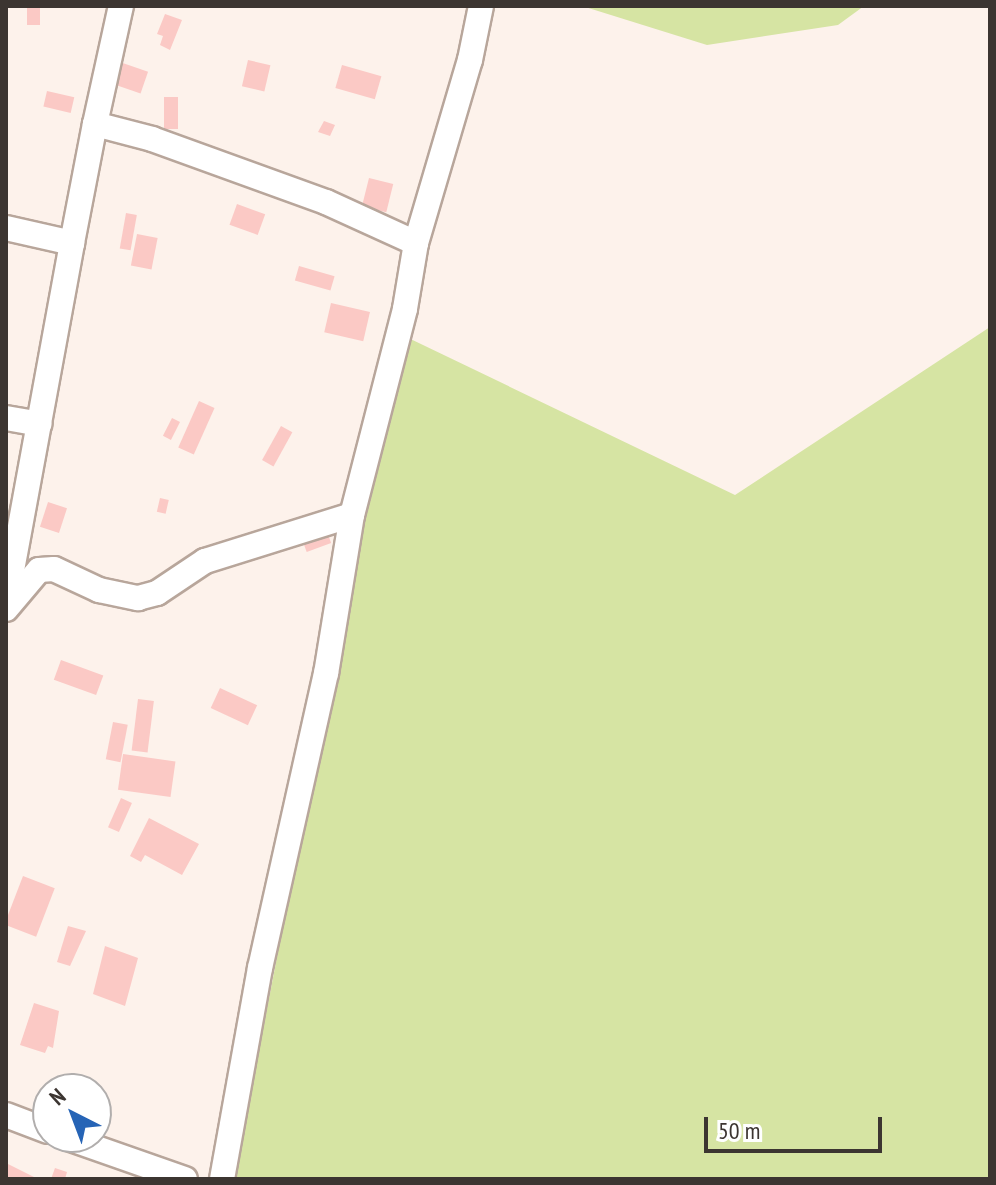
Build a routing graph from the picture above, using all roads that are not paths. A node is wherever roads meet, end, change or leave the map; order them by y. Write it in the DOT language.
graph roads {
  1 [pos="121,6"];
  2 [pos="481,6"];
  3 [pos="95,124"];
  4 [pos="6,228"];
  5 [pos="72,243"];
  6 [pos="416,243"];
  7 [pos="6,418"];
  8 [pos="39,424"];
  9 [pos="352,515"];
  10 [pos="6,607"];
  11 [pos="6,1115"];
  12 [pos="32,1125"];
  13 [pos="111,1153"];
  14 [pos="185,1179"];
  15 [pos="222,1179"];
  1 -- 3 [label="street"];
  2 -- 6 [label="street"];
  3 -- 5 [label="street"];
  3 -- 6 [label="street"];
  4 -- 5 [label="street"];
  5 -- 8 [label="street"];
  6 -- 9 [label="street"];
  7 -- 8 [label="street"];
  8 -- 10 [label="street"];
  9 -- 10 [label="street"];
  9 -- 15 [label="street"];
  11 -- 12 [label="street"];
  13 -- 14 [label="street"];
}
